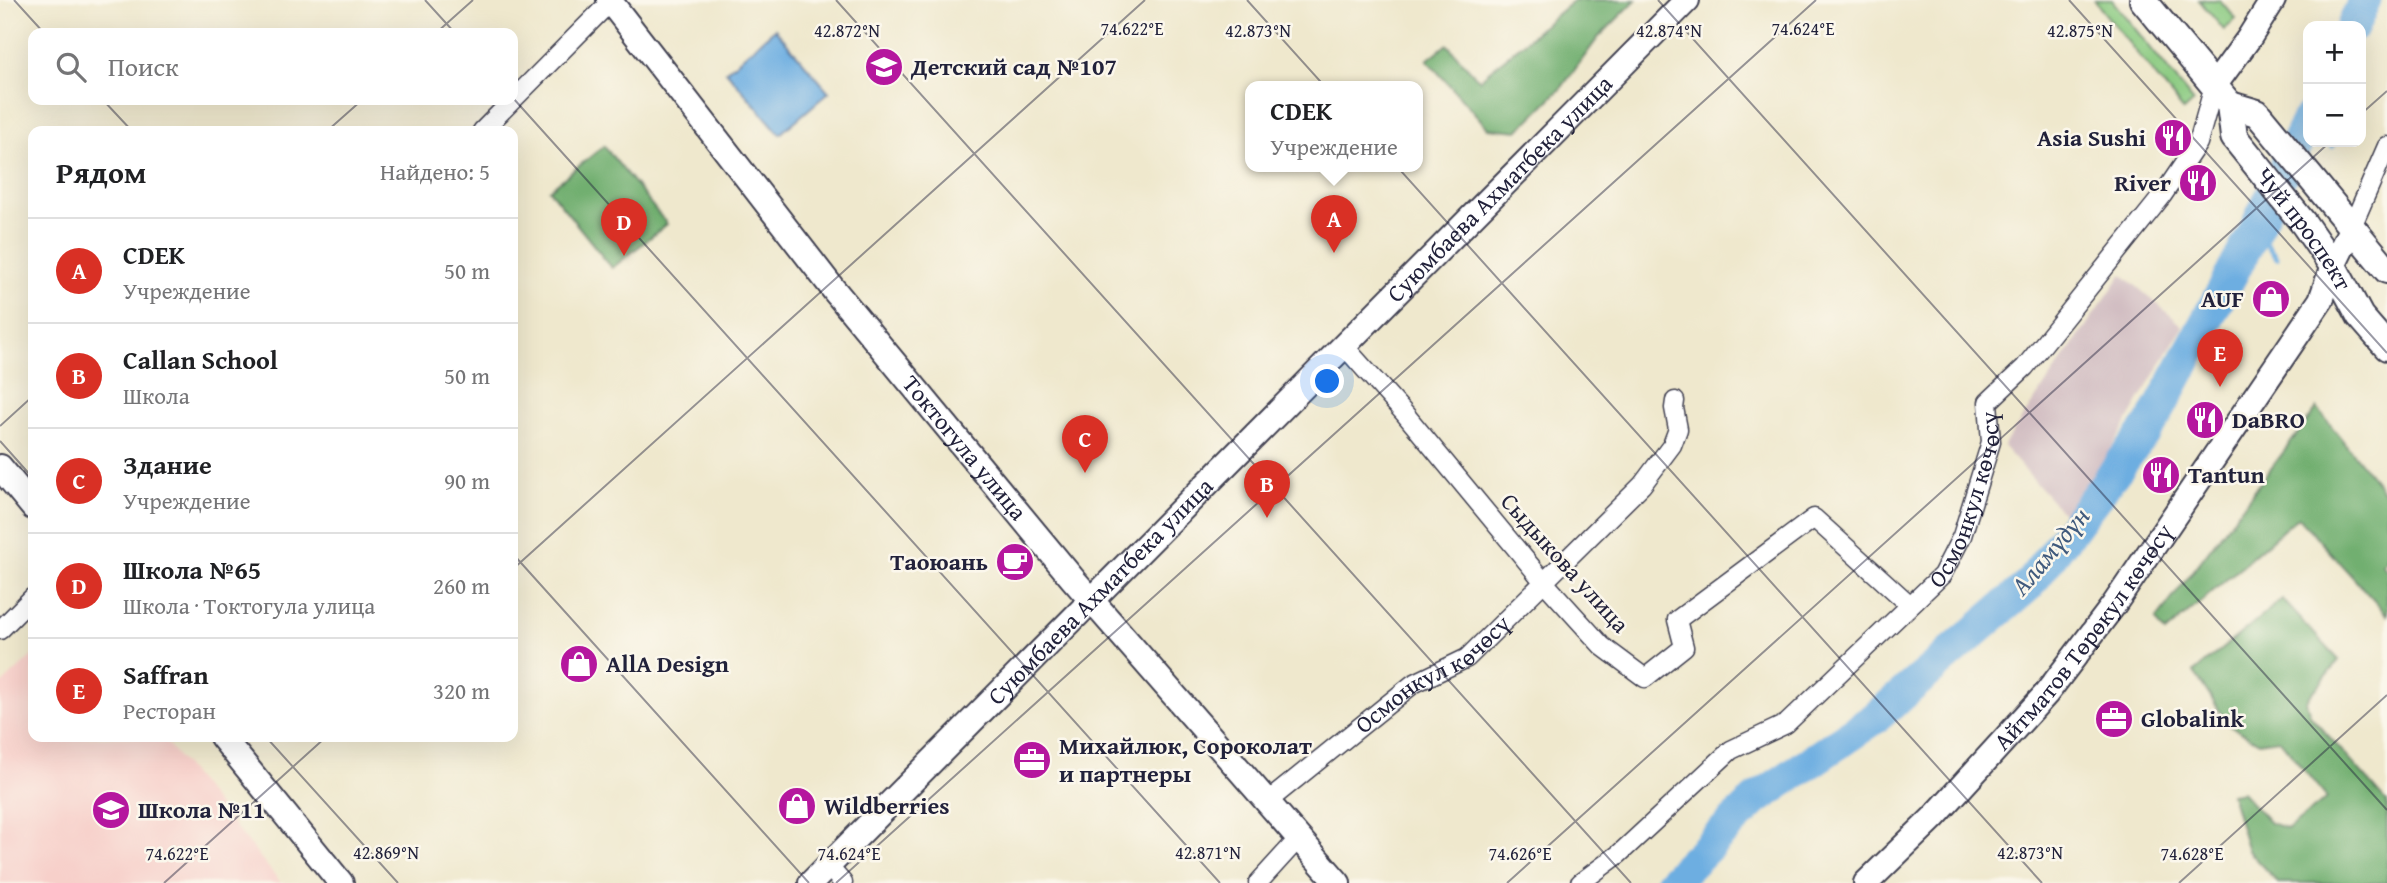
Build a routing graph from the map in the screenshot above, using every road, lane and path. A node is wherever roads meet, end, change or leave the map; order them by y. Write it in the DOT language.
graph roads {
  1 [pos="1686,0"];
  2 [pos="2143,0"];
  3 [pos="2273,0"];
  4 [pos="610,1"];
  5 [pos="518,94"];
  6 [pos="2222,96"];
  7 [pos="508,105"];
  8 [pos="487,126"];
  9 [pos="2387,146"];
  10 [pos="2351,229"];
  11 [pos="2333,266"];
  12 [pos="2387,270"];
  13 [pos="1344,346"];
  14 [pos="2387,347"];
  15 [pos="1675,401"];
  16 [pos="0,467"];
  17 [pos="28,500"];
  18 [pos="1543,581"];
  19 [pos="28,602"];
  20 [pos="1091,602"];
  21 [pos="1910,605"];
  22 [pos="0,630"];
  23 [pos="226,742"];
  24 [pos="1266,802"];
  25 [pos="1299,838"];
  26 [pos="827,877"];
  27 [pos="341,883"];
  28 [pos="1258,883"];
  29 [pos="1338,883"];
  30 [pos="1580,883"];
  31 [pos="1866,883"];
  1 -- 13 [label="street, Суюмбаева Ахматбека улица"];
  2 -- 6 [label="main road"];
  3 -- 6 [label="street, Осмонкул көчөсү"];
  4 -- 5 [label="street"];
  4 -- 20 [label="street, Токтогула улица"];
  6 -- 10 [label="main road, Чуй проспект"];
  6 -- 11 [label="main road, Чуй проспект"];
  6 -- 21 [label="street, Осмонкул көчөсү"];
  7 -- 8 [label="street"];
  9 -- 10 [label="street, Айтматов Төрөкул көчөсү"];
  10 -- 11 [label="street, Айтматов Төрөкул көчөсү"];
  10 -- 12 [label="main road, Чуй проспект"];
  11 -- 14 [label="main road, Чуй проспект"];
  11 -- 31 [label="street, Айтматов Төрөкул көчөсү"];
  13 -- 18 [label="street, Сыдыкова улица"];
  13 -- 20 [label="street, Суюмбаева Ахматбека улица"];
  15 -- 18 [label="street, Осмонкул көчөсү"];
  16 -- 17 [label="street"];
  18 -- 21 [label="street, Сыдыкова улица"];
  18 -- 24 [label="street, Осмонкул көчөсү"];
  19 -- 22 [label="street"];
  20 -- 24 [label="street, Токтогула улица"];
  20 -- 26 [label="street, Суюмбаева Ахматбека улица"];
  21 -- 30 [label="street, Осмонкул көчөсү"];
  23 -- 27 [label="street"];
  24 -- 25 [label="street, Токтогула улица"];
  25 -- 28 [label="street"];
  25 -- 29 [label="street, Токтогула улица"];
}
